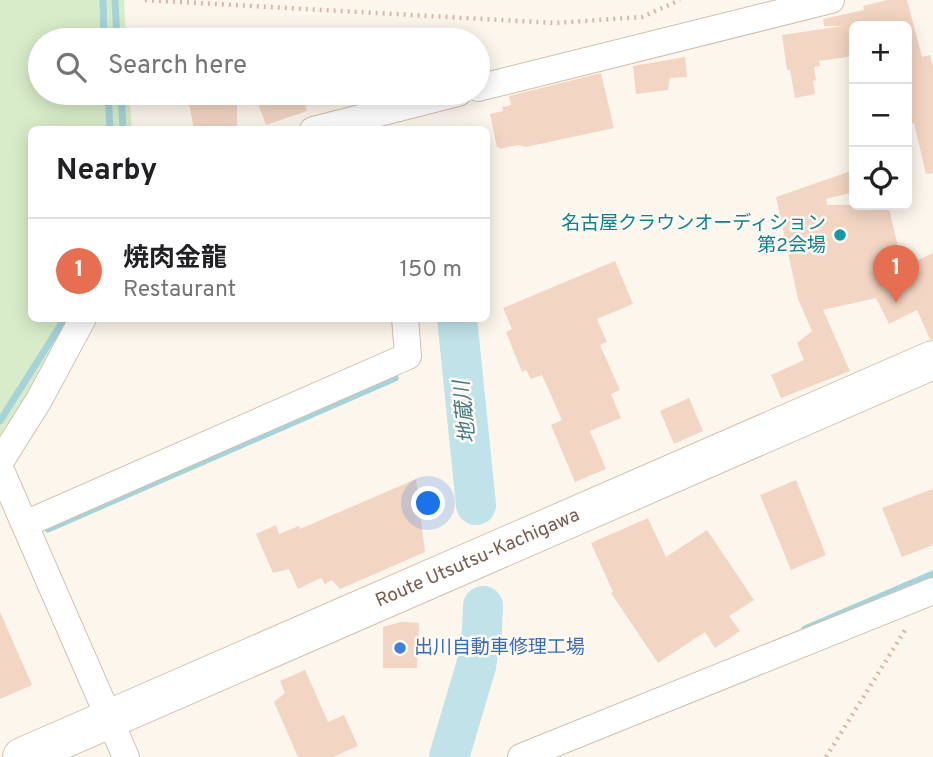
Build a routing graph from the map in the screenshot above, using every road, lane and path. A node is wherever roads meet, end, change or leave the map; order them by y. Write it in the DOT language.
graph roads {
  1 [pos="145,0"];
  2 [pos="680,0"];
  3 [pos="831,0"];
  4 [pos="490,85"];
  5 [pos="428,105"];
  6 [pos="390,120"];
  7 [pos="344,126"];
  8 [pos="81,322"];
  9 [pos="405,322"];
  10 [pos="933,360"];
  11 [pos="0,462"];
  12 [pos="0,468"];
  13 [pos="25,524"];
  14 [pos="931,592"];
  15 [pos="110,719"];
  16 [pos="22,757"];
  17 [pos="126,757"];
  18 [pos="521,757"];
  19 [pos="826,757"];
  1 -- 2 [label="path"];
  3 -- 4 [label="street"];
  5 -- 6 [label="street"];
  6 -- 7 [label="street"];
  8 -- 11 [label="street"];
  9 -- 13 [label="street"];
  10 -- 15 [label="main road, Route Utsutsu-Kachigawa"];
  12 -- 13 [label="street"];
  13 -- 15 [label="street"];
  14 -- 18 [label="street"];
  14 -- 19 [label="path"];
  15 -- 16 [label="main road, Route Utsutsu-Kachigawa"];
  15 -- 17 [label="street"];
}
